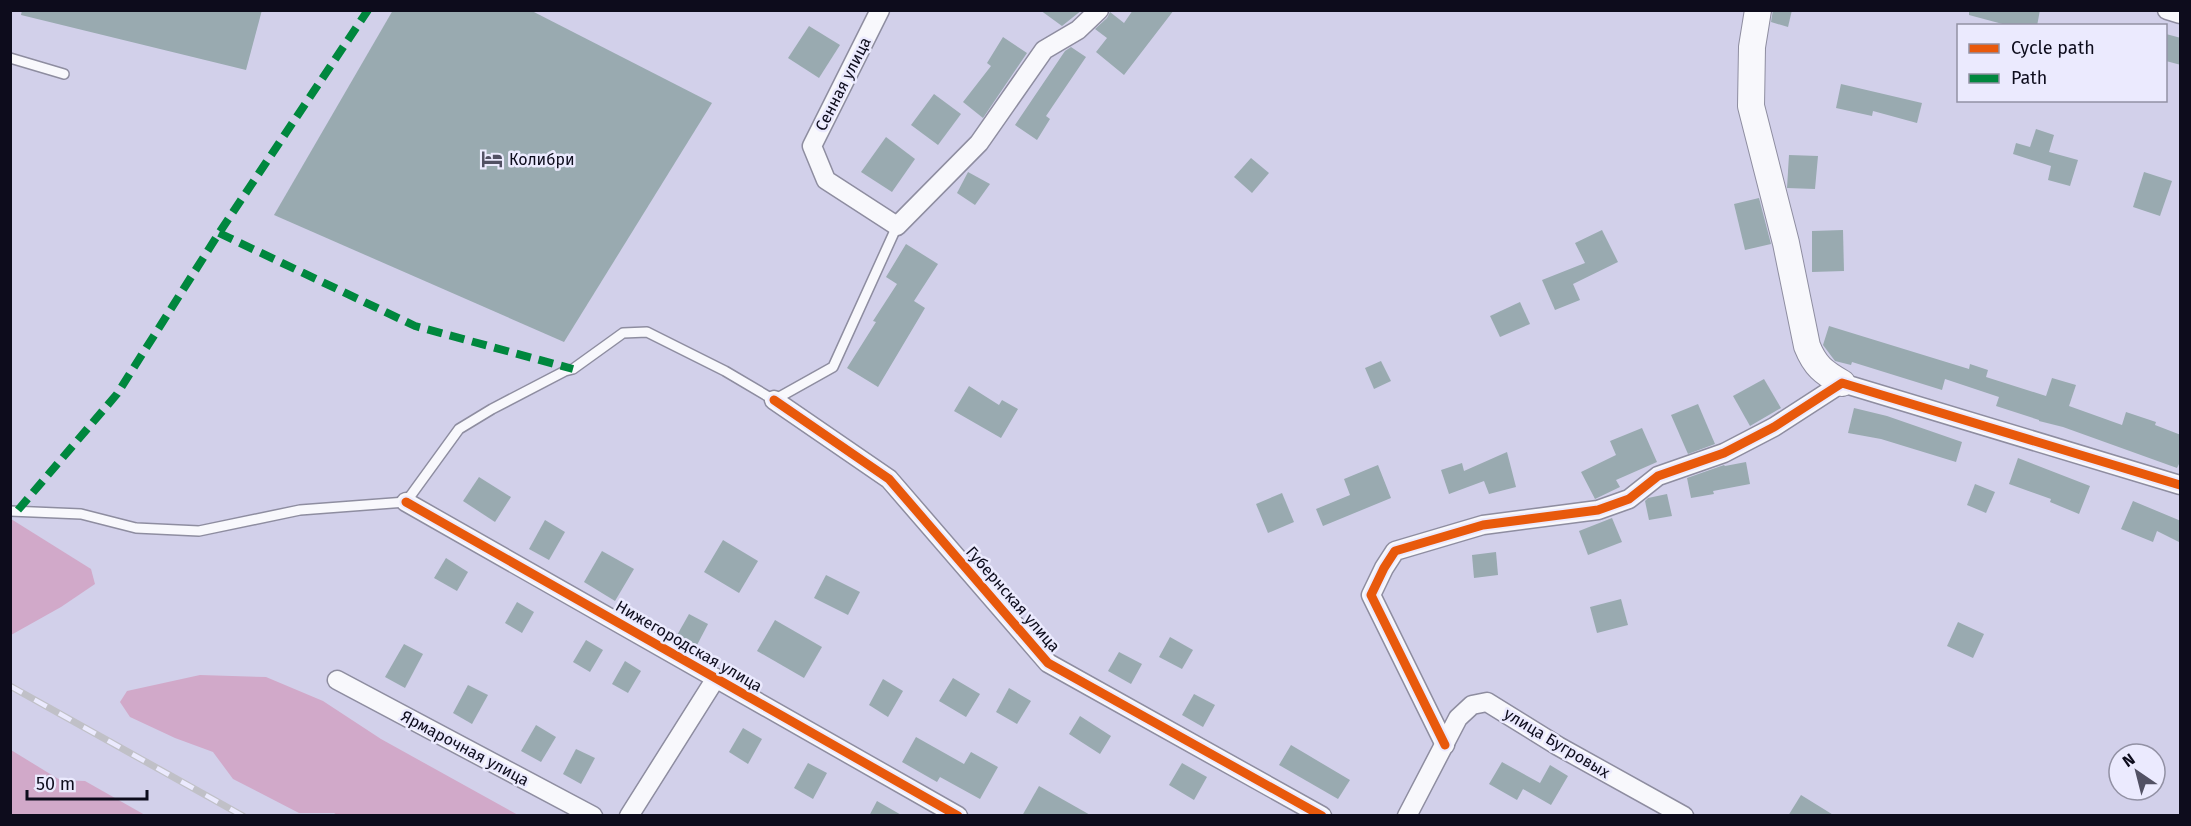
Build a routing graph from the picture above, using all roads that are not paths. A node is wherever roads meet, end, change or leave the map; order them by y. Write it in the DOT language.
graph roads {
  1 [pos="880,10"];
  2 [pos="1099,10"];
  3 [pos="1758,10"];
  4 [pos="2167,10"];
  5 [pos="2181,14"];
  6 [pos="10,58"];
  7 [pos="64,74"];
  8 [pos="897,226"];
  9 [pos="1842,384"];
  10 [pos="774,400"];
  11 [pos="2181,485"];
  12 [pos="406,502"];
  13 [pos="10,511"];
  14 [pos="717,678"];
  15 [pos="337,680"];
  16 [pos="1445,745"];
  17 [pos="593,816"];
  18 [pos="629,816"];
  19 [pos="958,816"];
  20 [pos="1322,816"];
  21 [pos="1407,816"];
  22 [pos="1684,816"];
  1 -- 8 [label="street, Сенная улица"];
  2 -- 8 [label="street"];
  3 -- 9 [label="street"];
  4 -- 5 [label="street"];
  6 -- 7 [label="lane"];
  8 -- 10 [label="lane"];
  9 -- 11 [label="street"];
  9 -- 16 [label="street"];
  10 -- 12 [label="lane"];
  10 -- 20 [label="street, Губернская улица"];
  12 -- 13 [label="lane"];
  12 -- 14 [label="street, Нижегородская улица"];
  14 -- 18 [label="street"];
  14 -- 19 [label="street, Нижегородская улица"];
  15 -- 17 [label="street, Ярмарочная улица"];
  16 -- 21 [label="street, улица Бугровых"];
  16 -- 22 [label="street, улица Бугровых"];
}
